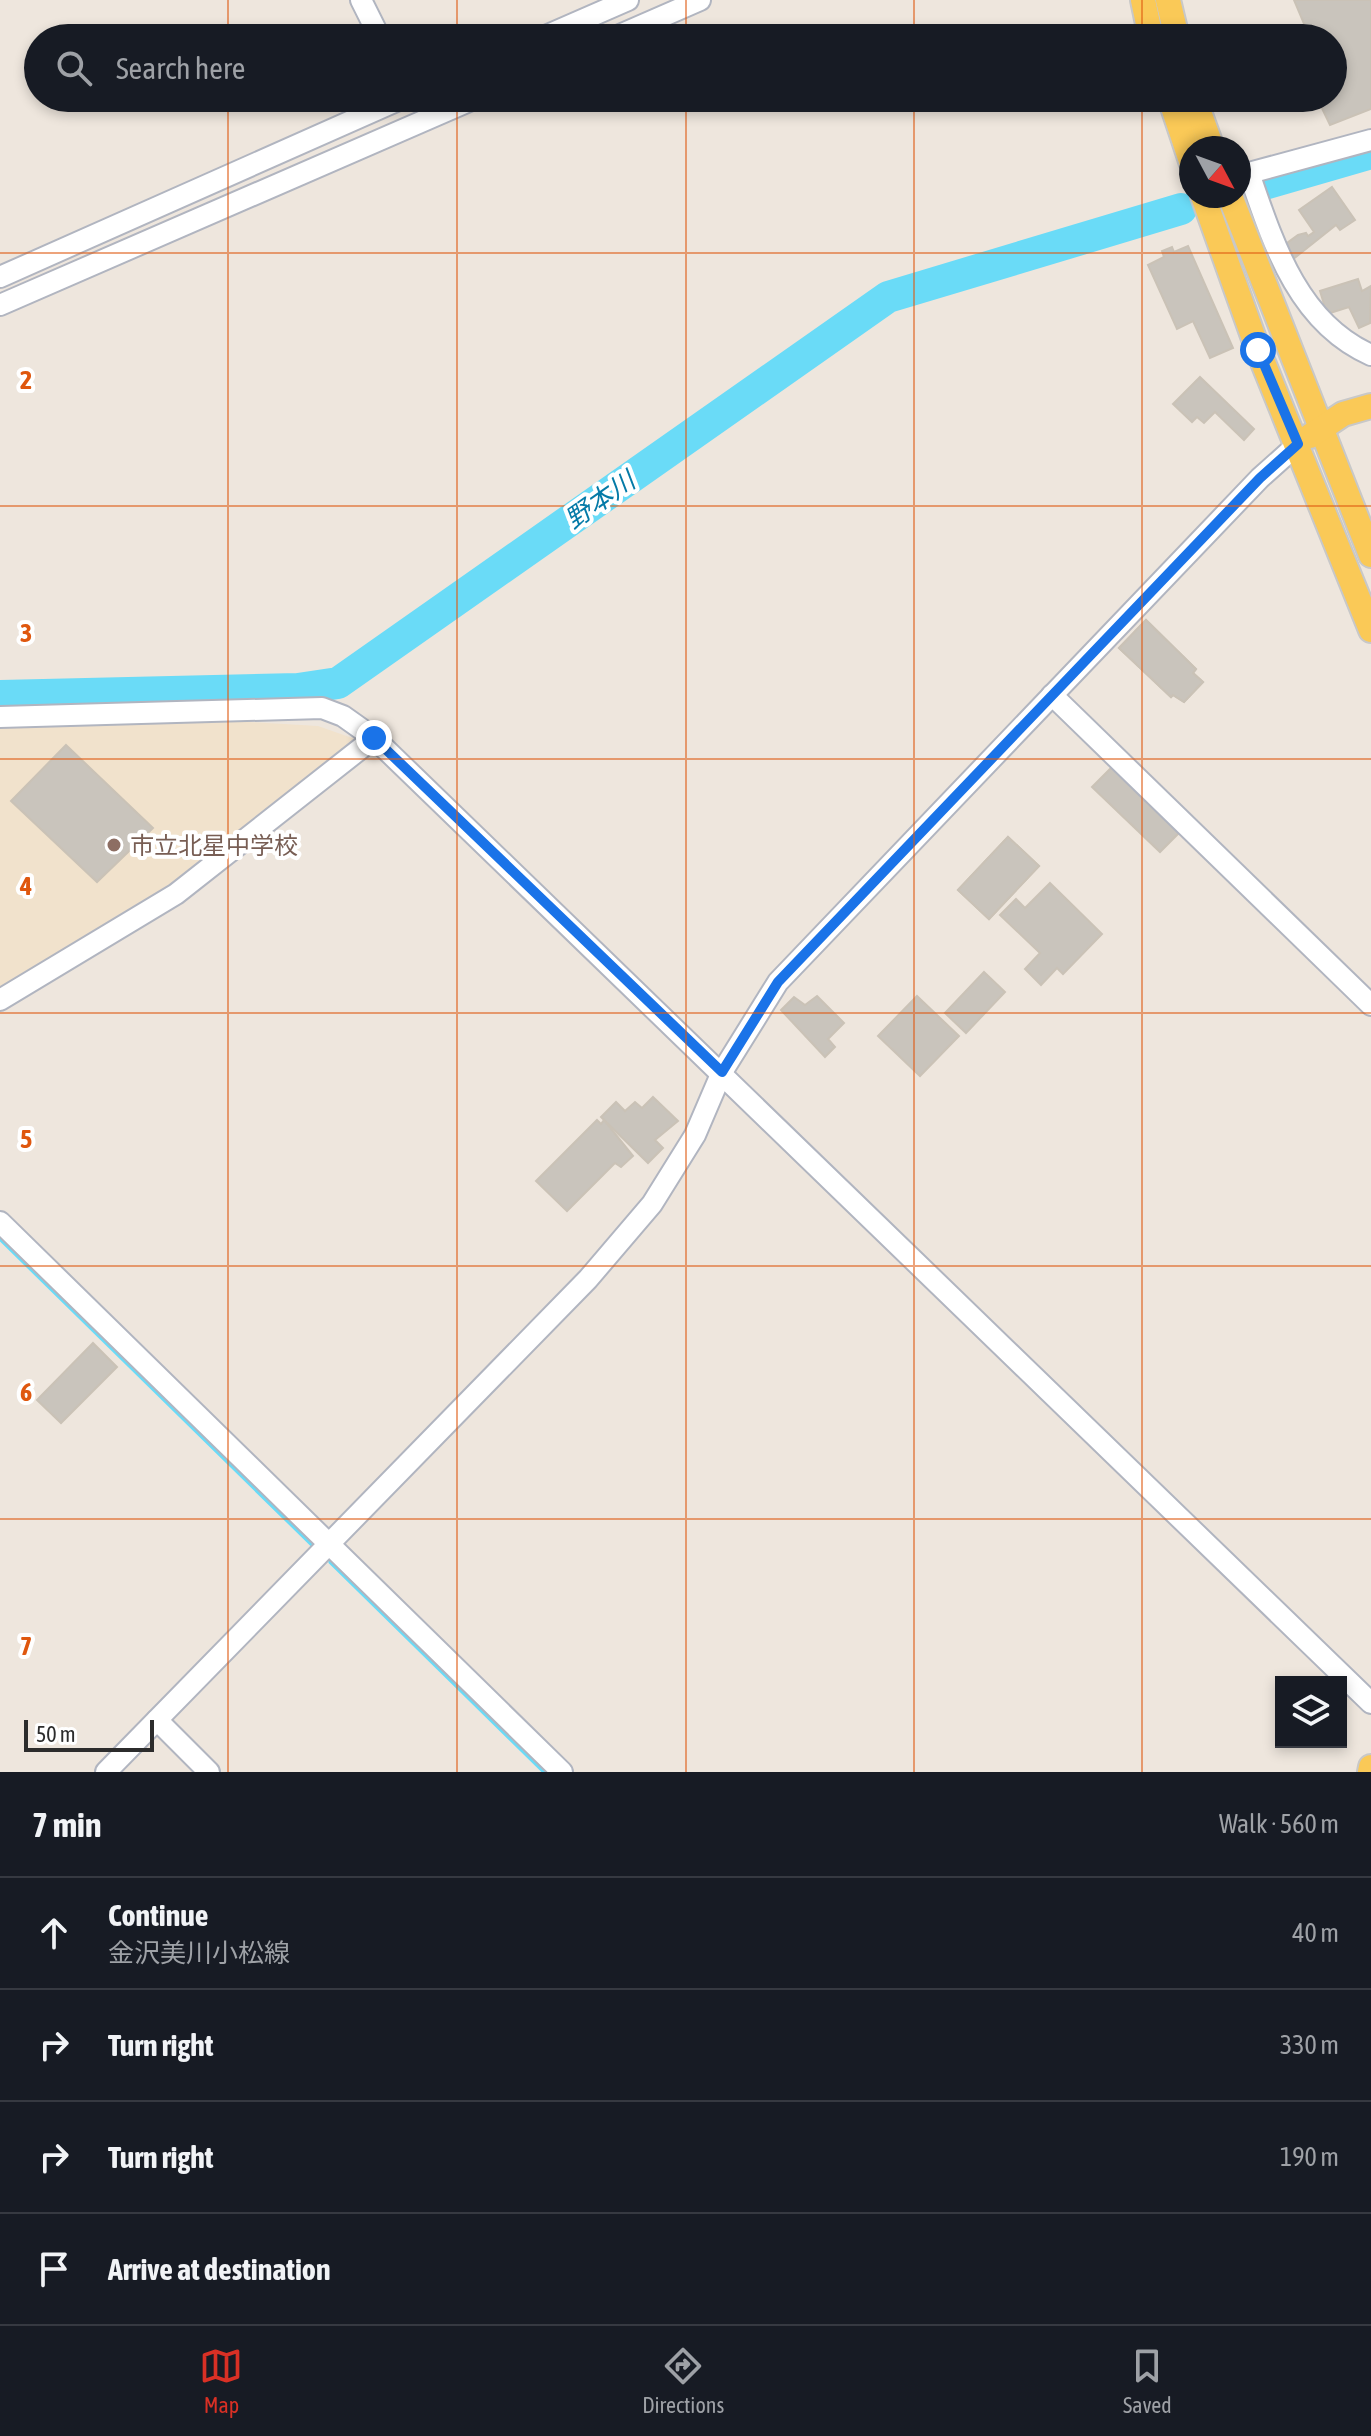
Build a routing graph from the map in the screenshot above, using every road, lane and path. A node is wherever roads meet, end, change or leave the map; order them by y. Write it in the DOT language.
graph roads {
  1 [pos="361,0"];
  2 [pos="628,0"];
  3 [pos="700,0"];
  4 [pos="1143,0"];
  5 [pos="1168,0"];
  6 [pos="373,24"];
  7 [pos="573,24"];
  8 [pos="645,24"];
  9 [pos="1148,24"];
  10 [pos="1174,24"];
  11 [pos="371,112"];
  12 [pos="415,112"];
  13 [pos="444,112"];
  14 [pos="1175,112"];
  15 [pos="1199,112"];
  16 [pos="419,123"];
  17 [pos="1183,136"];
  18 [pos="1208,136"];
  19 [pos="1371,140"];
  20 [pos="1207,208"];
  21 [pos="1235,208"];
  22 [pos="0,277"];
  23 [pos="0,305"];
  24 [pos="1371,355"];
  25 [pos="1371,406"];
  26 [pos="1321,429"];
  27 [pos="1298,444"];
  28 [pos="1371,555"];
  29 [pos="1371,630"];
  30 [pos="1052,695"];
  31 [pos="0,717"];
  32 [pos="374,738"];
  33 [pos="0,1000"];
  34 [pos="1371,1005"];
  35 [pos="722,1072"];
  36 [pos="0,1222"];
  37 [pos="329,1544"];
  38 [pos="1371,1703"];
  39 [pos="157,1720"];
  40 [pos="106,1772"];
  41 [pos="209,1772"];
  42 [pos="562,1772"];
  1 -- 6 [label="street"];
  2 -- 7 [label="street"];
  3 -- 8 [label="street"];
  4 -- 9 [label="main road"];
  5 -- 10 [label="main road"];
  11 -- 22 [label="street"];
  12 -- 16 [label="street"];
  13 -- 16 [label="street"];
  14 -- 17 [label="main road"];
  15 -- 18 [label="main road"];
  16 -- 23 [label="street"];
  19 -- 24 [label="street"];
  20 -- 27 [label="main road"];
  21 -- 26 [label="main road"];
  25 -- 26 [label="main road"];
  26 -- 27 [label="main road"];
  26 -- 28 [label="main road"];
  27 -- 29 [label="main road"];
  27 -- 30 [label="street"];
  30 -- 34 [label="street"];
  30 -- 35 [label="street"];
  31 -- 32 [label="street"];
  32 -- 33 [label="street"];
  32 -- 35 [label="street"];
  35 -- 37 [label="street"];
  35 -- 38 [label="street"];
  36 -- 37 [label="street"];
  37 -- 39 [label="street"];
  37 -- 42 [label="street"];
  39 -- 40 [label="street"];
  39 -- 41 [label="street"];
}
